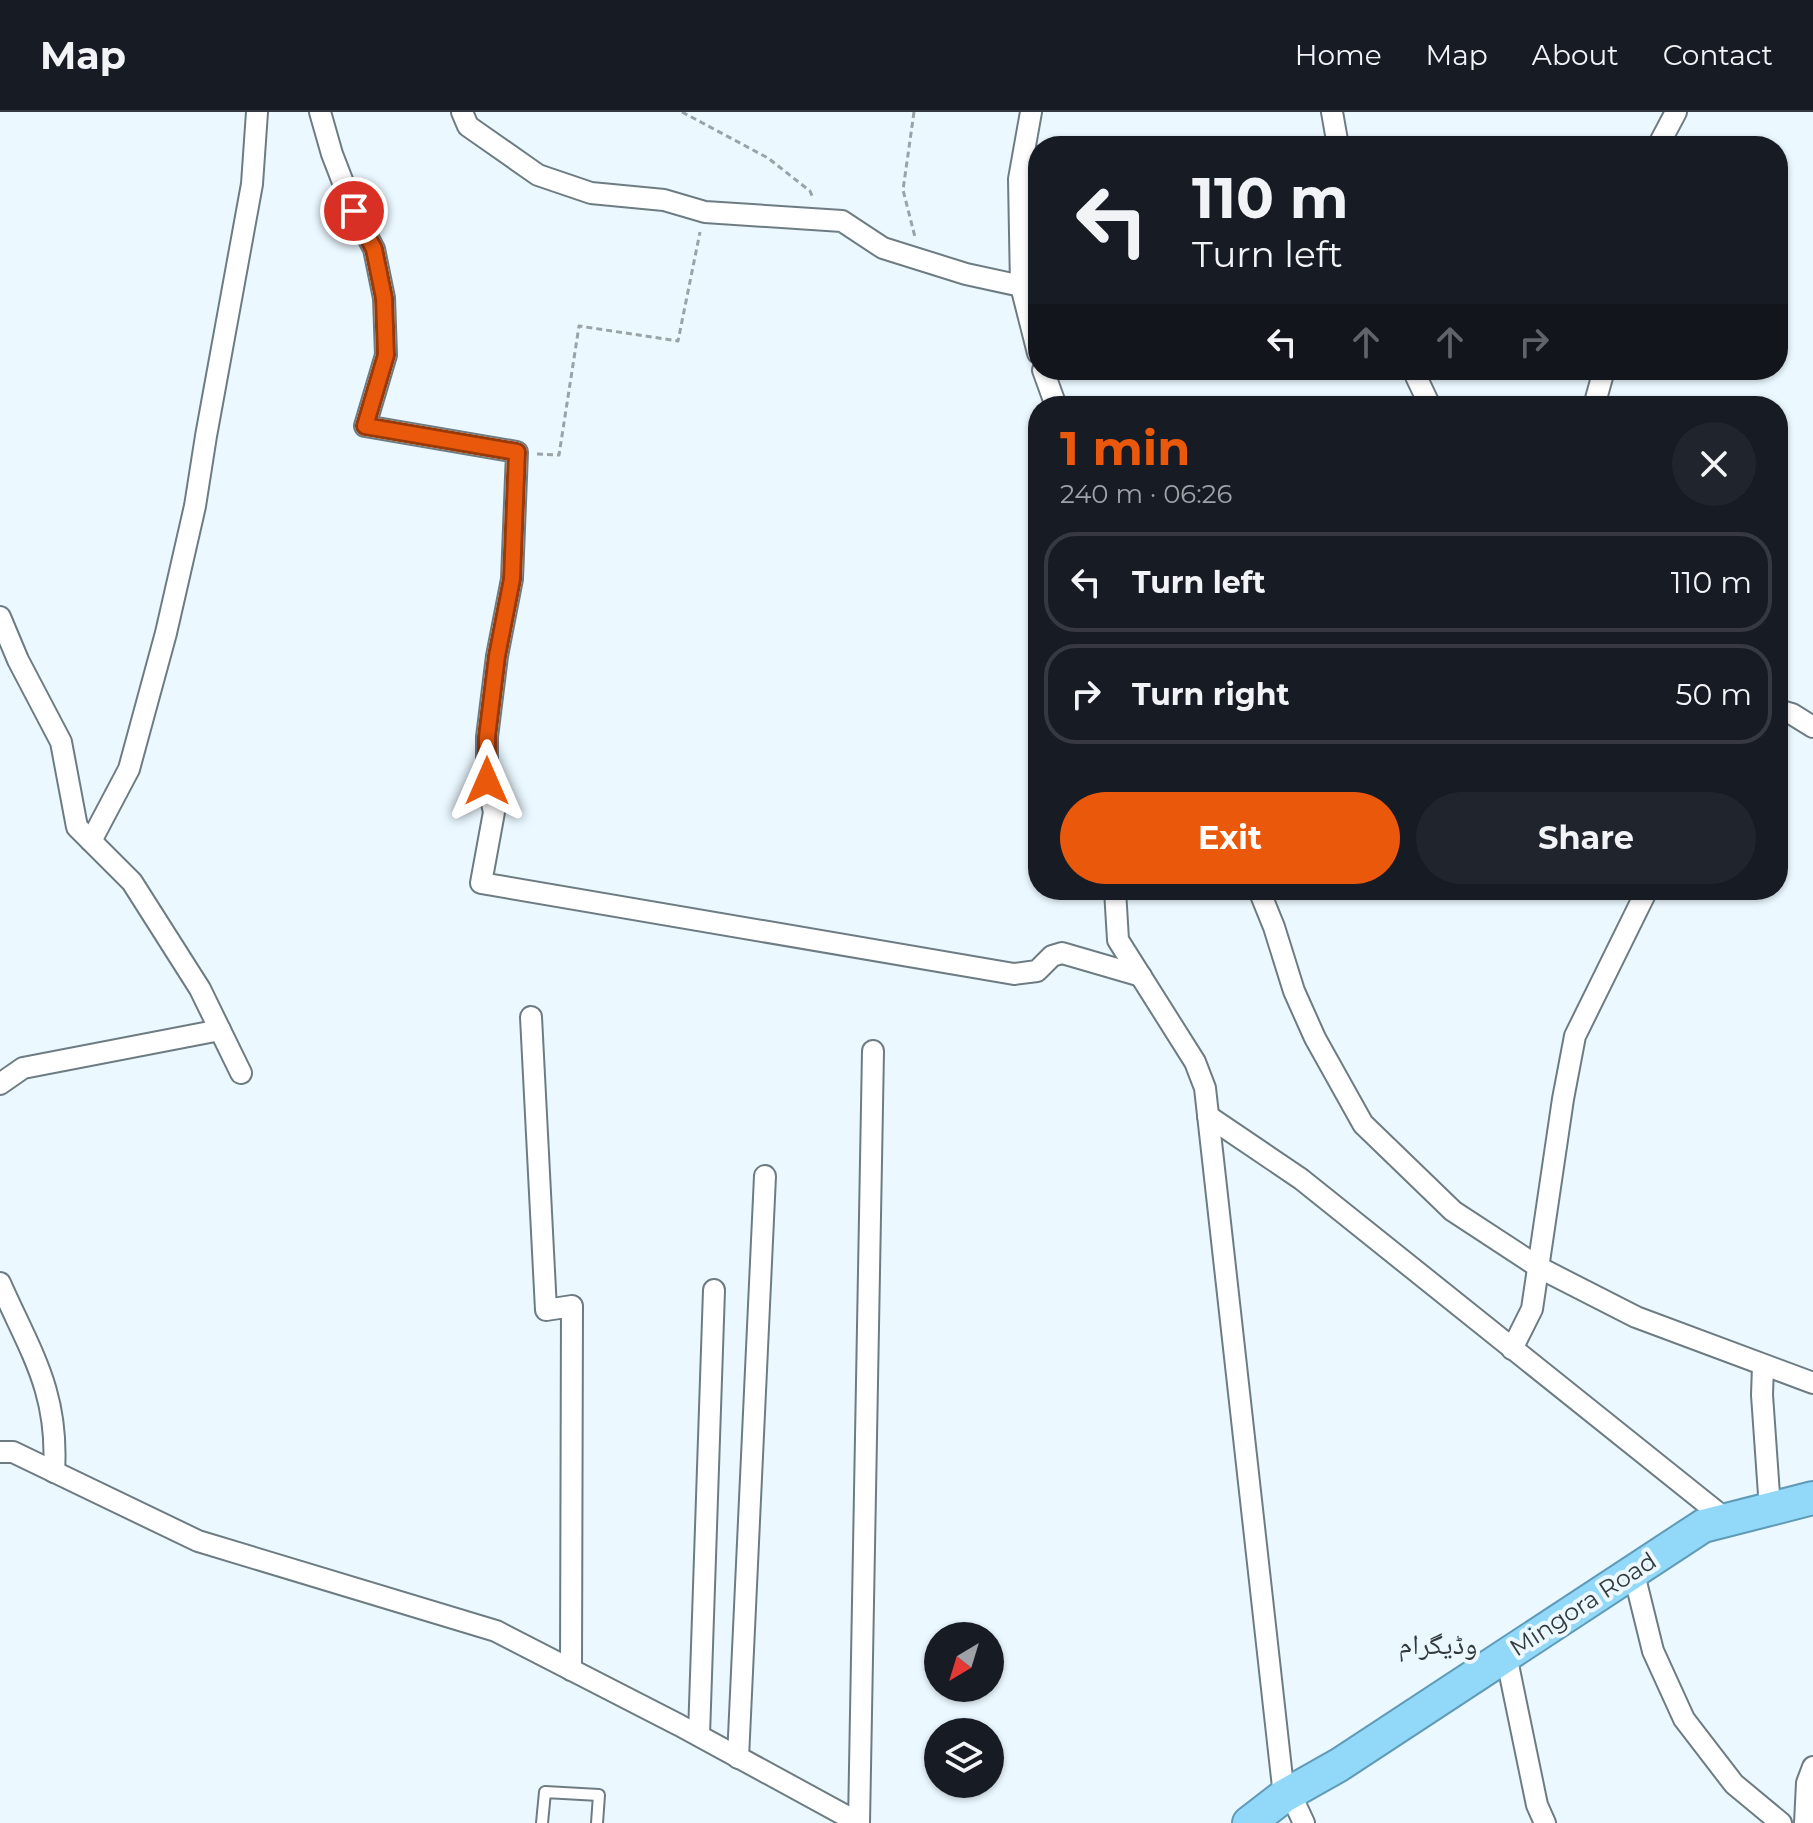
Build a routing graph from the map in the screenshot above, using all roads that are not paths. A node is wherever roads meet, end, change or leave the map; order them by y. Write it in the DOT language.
graph roads {
  1 [pos="257,112"];
  2 [pos="320,112"];
  3 [pos="462,112"];
  4 [pos="1031,112"];
  5 [pos="1332,112"];
  6 [pos="1676,112"];
  7 [pos="1336,136"];
  8 [pos="1663,136"];
  9 [pos="1021,286"];
  10 [pos="1028,314"];
  11 [pos="0,617"];
  12 [pos="1788,713"];
  13 [pos="1813,727"];
  14 [pos="91,841"];
  15 [pos="1116,900"];
  16 [pos="1263,900"];
  17 [pos="1642,900"];
  18 [pos="1141,976"];
  19 [pos="531,1017"];
  20 [pos="220,1030"];
  21 [pos="873,1051"];
  22 [pos="241,1073"];
  23 [pos="0,1084"];
  24 [pos="1208,1116"];
  25 [pos="765,1176"];
  26 [pos="1540,1268"];
  27 [pos="0,1283"];
  28 [pos="714,1290"];
  29 [pos="1512,1349"];
  30 [pos="1763,1366"];
  31 [pos="1813,1383"];
  32 [pos="0,1452"];
  33 [pos="54,1472"];
  34 [pos="1813,1498"];
  35 [pos="1770,1509"];
  36 [pos="1727,1520"];
  37 [pos="1633,1570"];
  38 [pos="1506,1655"];
  39 [pos="571,1670"];
  40 [pos="699,1735"];
  41 [pos="738,1758"];
  42 [pos="1813,1767"];
  43 [pos="1287,1794"];
  44 [pos="542,1823"];
  45 [pos="597,1823"];
  46 [pos="859,1823"];
  47 [pos="1249,1823"];
  48 [pos="1304,1823"];
  49 [pos="1545,1823"];
  50 [pos="1781,1823"];
  51 [pos="1805,1823"];
  1 -- 14 [label="street"];
  2 -- 18 [label="street"];
  3 -- 9 [label="street"];
  4 -- 9 [label="street"];
  5 -- 7 [label="street"];
  6 -- 8 [label="street"];
  9 -- 10 [label="street"];
  11 -- 14 [label="street"];
  12 -- 13 [label="street"];
  14 -- 20 [label="street"];
  15 -- 18 [label="street"];
  16 -- 26 [label="street"];
  17 -- 26 [label="street"];
  18 -- 24 [label="street"];
  19 -- 39 [label="street"];
  20 -- 22 [label="street"];
  20 -- 23 [label="street"];
  21 -- 46 [label="street"];
  24 -- 29 [label="street"];
  24 -- 43 [label="street"];
  25 -- 41 [label="street"];
  26 -- 29 [label="street"];
  26 -- 30 [label="street"];
  27 -- 33 [label="street"];
  28 -- 40 [label="street"];
  29 -- 36 [label="street"];
  30 -- 31 [label="street"];
  30 -- 35 [label="street"];
  32 -- 33 [label="street"];
  33 -- 39 [label="street"];
  34 -- 35 [label="highway, Mingora Road"];
  35 -- 36 [label="highway, Mingora Road"];
  36 -- 37 [label="highway, Mingora Road"];
  37 -- 38 [label="highway, Mingora Road"];
  37 -- 50 [label="street"];
  38 -- 43 [label="highway, Mingora Road"];
  38 -- 49 [label="street"];
  39 -- 40 [label="street"];
  40 -- 41 [label="street"];
  41 -- 46 [label="street"];
  42 -- 51 [label="street"];
  43 -- 47 [label="highway, Mingora Road"];
  43 -- 48 [label="street"];
  44 -- 45 [label="lane"];
}
